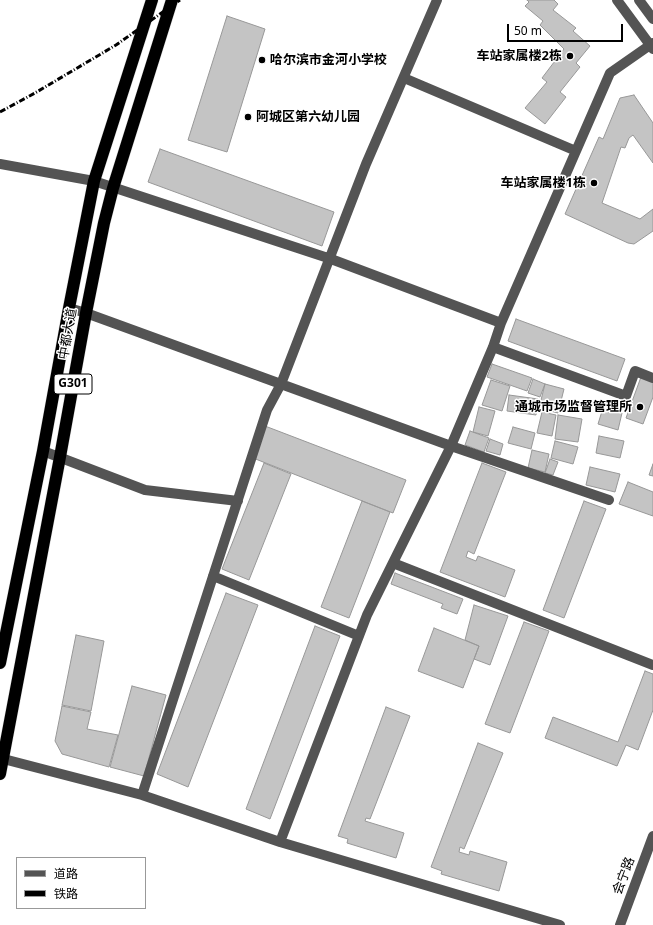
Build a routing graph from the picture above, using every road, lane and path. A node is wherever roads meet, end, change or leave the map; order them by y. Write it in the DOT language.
graph roads {
  1 [pos="152,0"];
  2 [pos="172,0"];
  3 [pos="437,0"];
  4 [pos="617,0"];
  5 [pos="639,0"];
  6 [pos="653,19"];
  7 [pos="652,46"];
  8 [pos="404,78"];
  9 [pos="576,151"];
  10 [pos="0,164"];
  11 [pos="94,181"];
  12 [pos="113,188"];
  13 [pos="330,259"];
  14 [pos="69,308"];
  15 [pos="86,313"];
  16 [pos="501,322"];
  17 [pos="493,347"];
  18 [pos="653,378"];
  19 [pos="281,384"];
  20 [pos="451,446"];
  21 [pos="43,451"];
  22 [pos="60,457"];
  23 [pos="609,500"];
  24 [pos="238,501"];
  25 [pos="393,563"];
  26 [pos="213,576"];
  27 [pos="359,636"];
  28 [pos="0,663"];
  29 [pos="653,665"];
  30 [pos="2,758"];
  31 [pos="0,774"];
  32 [pos="142,796"];
  33 [pos="653,836"];
  34 [pos="280,842"];
  35 [pos="560,925"];
  36 [pos="620,925"];
  1 -- 11 [label="highway, 中都大道 / G301"];
  2 -- 12 [label="highway, 中都大道 / G301"];
  3 -- 8 [label="street"];
  4 -- 7 [label="street"];
  5 -- 6 [label="street"];
  7 -- 9 [label="street"];
  8 -- 9 [label="street"];
  8 -- 13 [label="street"];
  9 -- 16 [label="street"];
  10 -- 11 [label="street"];
  11 -- 12 [label="street"];
  11 -- 14 [label="highway, 中都大道 / G301"];
  12 -- 13 [label="street"];
  12 -- 15 [label="highway, 中都大道 / G301"];
  13 -- 16 [label="street"];
  13 -- 19 [label="street"];
  14 -- 15 [label="street"];
  14 -- 21 [label="highway, 中都大道 / G301"];
  15 -- 19 [label="street"];
  15 -- 22 [label="highway, 中都大道 / G301"];
  16 -- 17 [label="street"];
  17 -- 18 [label="street"];
  17 -- 20 [label="street"];
  19 -- 20 [label="street"];
  19 -- 24 [label="street"];
  20 -- 23 [label="street"];
  20 -- 25 [label="street"];
  21 -- 22 [label="street"];
  21 -- 28 [label="highway, 中都大道 / G301"];
  22 -- 24 [label="street"];
  22 -- 30 [label="highway, 中都大道 / G301"];
  24 -- 26 [label="street"];
  25 -- 27 [label="street"];
  25 -- 29 [label="street"];
  26 -- 27 [label="street"];
  26 -- 32 [label="street"];
  27 -- 34 [label="street"];
  30 -- 31 [label="highway, 中都大道 / G301"];
  30 -- 32 [label="street"];
  32 -- 34 [label="street"];
  33 -- 36 [label="street, 会宁路"];
  34 -- 35 [label="street"];
}
